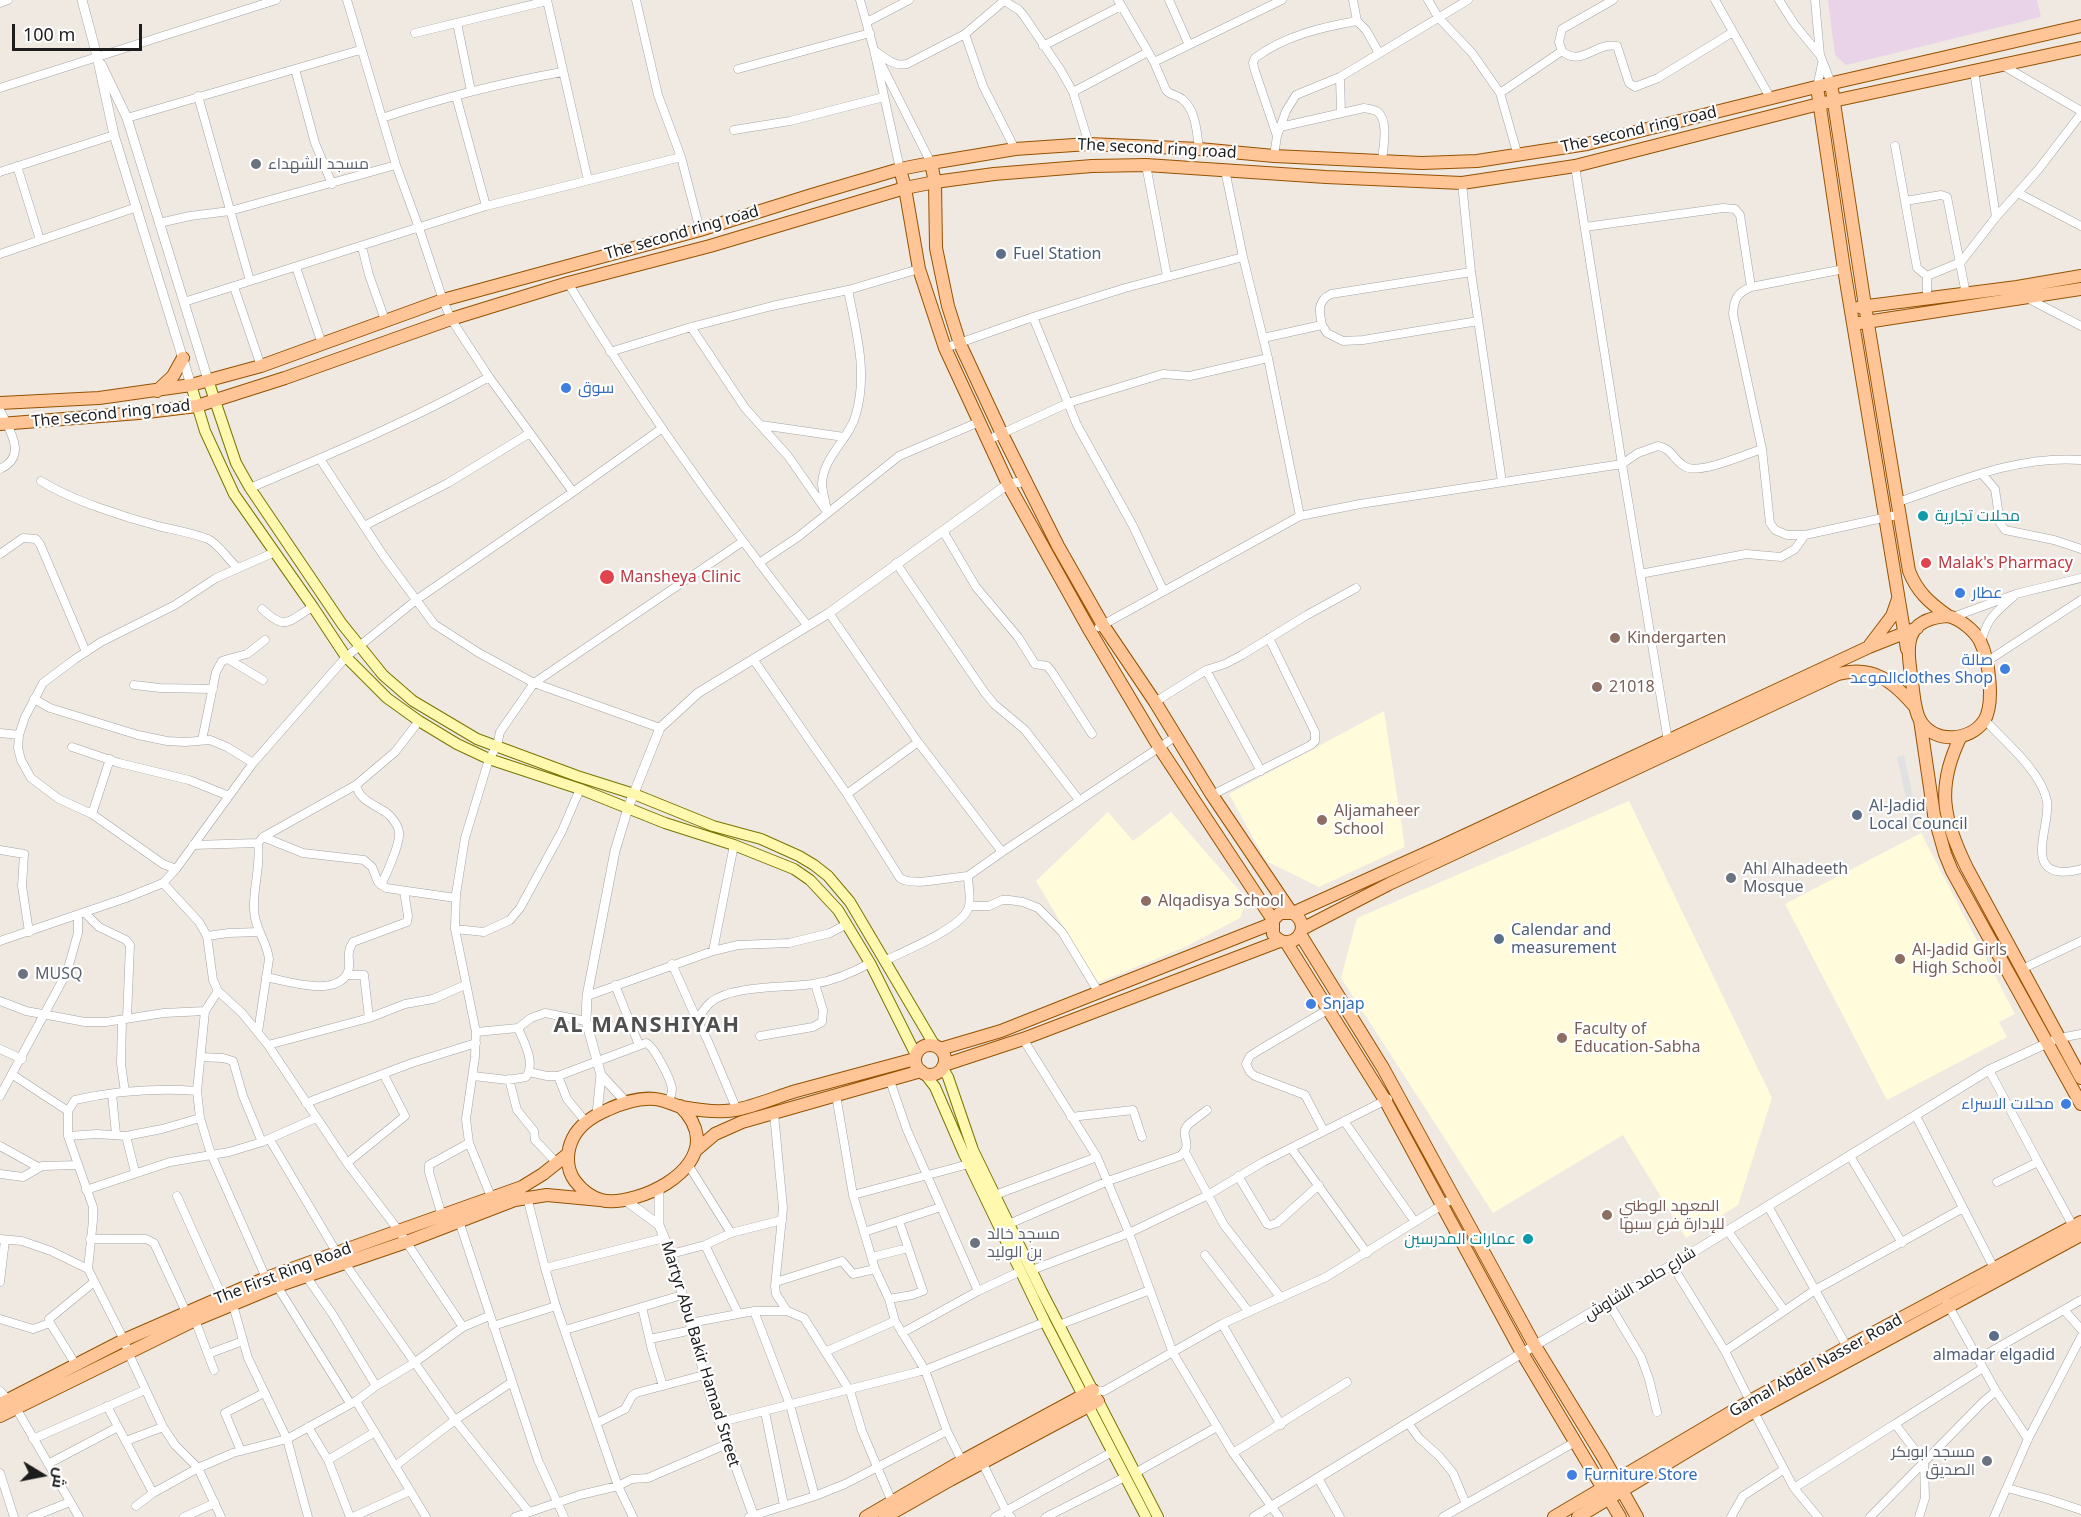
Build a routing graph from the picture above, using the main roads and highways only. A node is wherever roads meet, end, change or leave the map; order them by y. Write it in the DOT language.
graph roads {
  1 [pos="2081,26"];
  2 [pos="2081,48"];
  3 [pos="1832,83"];
  4 [pos="1817,87"];
  5 [pos="1835,101"];
  6 [pos="1819,104"];
  7 [pos="931,163"];
  8 [pos="900,169"];
  9 [pos="935,182"];
  10 [pos="905,188"];
  11 [pos="2081,276"];
  12 [pos="2081,289"];
  13 [pos="1865,306"];
  14 [pos="1851,309"];
  15 [pos="1868,321"];
  16 [pos="1853,324"];
  17 [pos="183,357"];
  18 [pos="208,380"];
  19 [pos="191,385"];
  20 [pos="157,391"];
  21 [pos="214,401"];
  22 [pos="0,403"];
  23 [pos="197,406"];
  24 [pos="3,424"];
  25 [pos="1899,598"];
  26 [pos="1950,617"];
  27 [pos="1917,628"];
  28 [pos="1904,632"];
  29 [pos="1869,646"];
  30 [pos="1907,649"];
  31 [pos="1918,714"];
  32 [pos="1960,738"];
  33 [pos="1292,912"];
  34 [pos="1272,922"];
  35 [pos="1301,932"];
  36 [pos="1283,941"];
  37 [pos="938,1047"];
  38 [pos="915,1057"];
  39 [pos="943,1066"];
  40 [pos="923,1072"];
  41 [pos="2081,1078"];
  42 [pos="674,1104"];
  43 [pos="2081,1104"];
  44 [pos="695,1151"];
  45 [pos="568,1154"];
  46 [pos="600,1200"];
  47 [pos="2078,1228"];
  48 [pos="340,1258"];
  49 [pos="1026,1270"];
  50 [pos="1946,1301"];
  51 [pos="191,1316"];
  52 [pos="126,1346"];
  53 [pos="1093,1397"];
  54 [pos="8,1404"];
  55 [pos="1752,1406"];
  56 [pos="0,1416"];
  57 [pos="965,1466"];
  58 [pos="1130,1475"];
  59 [pos="1619,1485"];
  60 [pos="1606,1493"];
  61 [pos="866,1517"];
  62 [pos="885,1517"];
  63 [pos="1146,1517"];
  64 [pos="1158,1517"];
  65 [pos="1554,1517"];
  66 [pos="1578,1517"];
  67 [pos="1620,1517"];
  68 [pos="1637,1517"];
  1 -- 3 [label="main road, The second ring road"];
  2 -- 5 [label="main road, The second ring road"];
  3 -- 4 [label="main road, The second ring road"];
  3 -- 5 [label="main road"];
  4 -- 6 [label="main road"];
  4 -- 7 [label="main road, The second ring road"];
  5 -- 6 [label="main road, The second ring road"];
  5 -- 13 [label="main road"];
  6 -- 9 [label="main road, The second ring road"];
  6 -- 14 [label="main road"];
  7 -- 8 [label="main road, The second ring road"];
  7 -- 9 [label="main road"];
  8 -- 10 [label="main road"];
  8 -- 18 [label="main road, The second ring road"];
  9 -- 10 [label="main road, The second ring road"];
  9 -- 33 [label="main road"];
  10 -- 21 [label="main road, The second ring road"];
  10 -- 34 [label="main road"];
  11 -- 13 [label="main road"];
  12 -- 15 [label="main road"];
  13 -- 14 [label="main road"];
  13 -- 15 [label="main road"];
  14 -- 16 [label="main road"];
  15 -- 16 [label="main road"];
  15 -- 26 [label="main road"];
  16 -- 25 [label="main road"];
  17 -- 20 [label="main road"];
  18 -- 19 [label="main road, The second ring road"];
  18 -- 21 [label="main road"];
  19 -- 20 [label="main road, The second ring road"];
  19 -- 23 [label="main road"];
  20 -- 22 [label="main road, The second ring road"];
  21 -- 23 [label="main road, The second ring road"];
  21 -- 37 [label="main road"];
  23 -- 24 [label="main road, The second ring road"];
  23 -- 38 [label="main road"];
  25 -- 28 [label="main road"];
  25 -- 29 [label="main road"];
  26 -- 27 [label="main road"];
  26 -- 32 [label="main road"];
  27 -- 28 [label="main road"];
  27 -- 30 [label="main road"];
  28 -- 29 [label="main road"];
  28 -- 30 [label="main road"];
  29 -- 33 [label="main road"];
  30 -- 31 [label="main road"];
  31 -- 32 [label="main road"];
  31 -- 35 [label="main road"];
  31 -- 43 [label="main road"];
  32 -- 41 [label="main road"];
  33 -- 34 [label="main road"];
  33 -- 35 [label="main road"];
  34 -- 36 [label="main road"];
  34 -- 37 [label="main road"];
  35 -- 36 [label="main road"];
  35 -- 59 [label="main road"];
  36 -- 39 [label="main road"];
  36 -- 60 [label="main road"];
  37 -- 38 [label="main road"];
  37 -- 39 [label="main road"];
  38 -- 40 [label="main road"];
  38 -- 42 [label="main road"];
  39 -- 40 [label="main road"];
  39 -- 49 [label="main road"];
  40 -- 44 [label="main road"];
  40 -- 49 [label="main road"];
  42 -- 44 [label="main road"];
  42 -- 45 [label="main road"];
  44 -- 46 [label="main road"];
  45 -- 46 [label="main road"];
  45 -- 48 [label="main road, The First Ring Road"];
  46 -- 48 [label="main road"];
  47 -- 50 [label="main road, Gamal Abdel Nasser Road"];
  47 -- 50 [label="main road, Gamal Abdel Nasser Road"];
  48 -- 51 [label="main road"];
  48 -- 51 [label="main road, The First Ring Road"];
  49 -- 53 [label="main road"];
  49 -- 53 [label="main road"];
  50 -- 55 [label="main road, Gamal Abdel Nasser Road"];
  50 -- 55 [label="main road, Gamal Abdel Nasser Road"];
  51 -- 52 [label="main road, The First Ring Road"];
  52 -- 54 [label="main road"];
  52 -- 54 [label="main road, The First Ring Road"];
  53 -- 57 [label="main road"];
  53 -- 57 [label="main road"];
  53 -- 58 [label="main road"];
  53 -- 58 [label="main road"];
  54 -- 56 [label="main road"];
  55 -- 59 [label="main road, Gamal Abdel Nasser Road"];
  57 -- 61 [label="main road"];
  57 -- 62 [label="main road"];
  58 -- 63 [label="main road"];
  58 -- 64 [label="main road"];
  59 -- 60 [label="main road, Gamal Abdel Nasser Road"];
  59 -- 68 [label="main road"];
  60 -- 65 [label="main road, Gamal Abdel Nasser Road"];
  60 -- 66 [label="main road, Gamal Abdel Nasser Road"];
  60 -- 67 [label="main road"];
}
